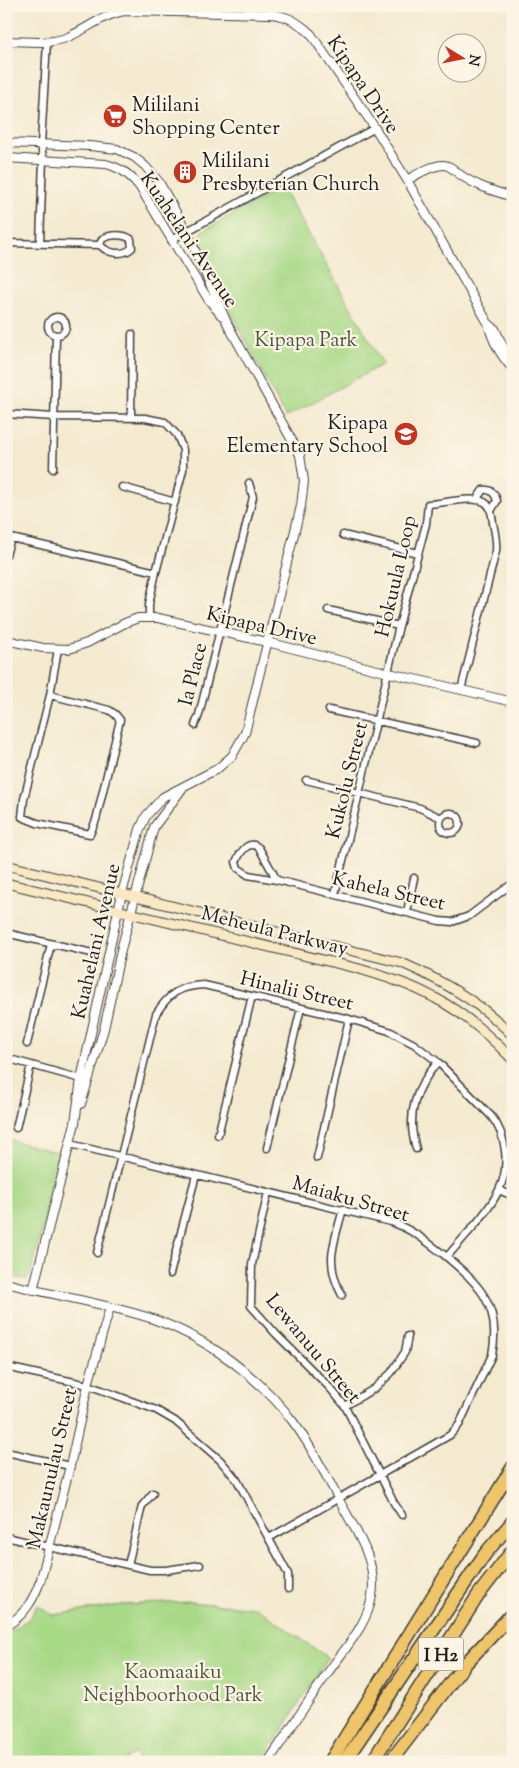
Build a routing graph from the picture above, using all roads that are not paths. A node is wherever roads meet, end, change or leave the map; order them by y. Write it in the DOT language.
graph roads {
  1 [pos="6,41"];
  2 [pos="47,42"];
  3 [pos="375,128"];
  4 [pos="6,144"];
  5 [pos="41,144"];
  6 [pos="6,158"];
  7 [pos="43,159"];
  8 [pos="407,180"];
  9 [pos="513,197"];
  10 [pos="186,232"];
  11 [pos="171,240"];
  12 [pos="6,242"];
  13 [pos="40,243"];
  14 [pos="100,245"];
  15 [pos="228,324"];
  16 [pos="132,334"];
  17 [pos="56,336"];
  18 [pos="513,368"];
  19 [pos="6,414"];
  20 [pos="54,417"];
  21 [pos="131,417"];
  22 [pos="53,468"];
  23 [pos="249,483"];
  24 [pos="122,487"];
  25 [pos="476,500"];
  26 [pos="175,502"];
  27 [pos="491,511"];
  28 [pos="343,535"];
  29 [pos="418,553"];
  30 [pos="6,555"];
  31 [pos="156,572"];
  32 [pos="328,610"];
  33 [pos="149,617"];
  34 [pos="399,626"];
  35 [pos="219,632"];
  36 [pos="6,640"];
  37 [pos="267,642"];
  38 [pos="58,649"];
  39 [pos="389,673"];
  40 [pos="461,690"];
  41 [pos="50,695"];
  42 [pos="513,702"];
  43 [pos="329,710"];
  44 [pos="377,721"];
  45 [pos="195,725"];
  46 [pos="477,742"];
  47 [pos="306,780"];
  48 [pos="183,788"];
  49 [pos="359,794"];
  50 [pos="441,818"];
  51 [pos="6,865"];
  52 [pos="414,878"];
  53 [pos="277,880"];
  54 [pos="6,883"];
  55 [pos="513,883"];
  56 [pos="122,894"];
  57 [pos="335,894"];
  58 [pos="135,898"];
  59 [pos="118,910"];
  60 [pos="407,912"];
  61 [pos="131,913"];
  62 [pos="6,932"];
  63 [pos="52,944"];
  64 [pos="92,953"];
  65 [pos="252,996"];
  66 [pos="301,1008"];
  67 [pos="349,1019"];
  68 [pos="513,1036"];
  69 [pos="27,1044"];
  70 [pos="6,1058"];
  71 [pos="513,1060"];
  72 [pos="438,1062"];
  73 [pos="31,1065"];
  74 [pos="84,1080"];
  75 [pos="16,1128"];
  76 [pos="218,1136"];
  77 [pos="70,1144"];
  78 [pos="268,1148"];
  79 [pos="416,1149"];
  80 [pos="121,1156"];
  81 [pos="317,1158"];
  82 [pos="196,1175"];
  83 [pos="499,1190"];
  84 [pos="268,1192"];
  85 [pos="513,1196"];
  86 [pos="343,1209"];
  87 [pos="97,1253"];
  88 [pos="446,1258"];
  89 [pos="170,1274"];
  90 [pos="6,1283"];
  91 [pos="33,1290"];
  92 [pos="342,1295"];
  93 [pos="110,1307"];
  94 [pos="408,1336"];
  95 [pos="6,1367"];
  96 [pos="88,1385"];
  97 [pos="345,1406"];
  98 [pos="6,1452"];
  99 [pos="70,1466"];
  100 [pos="513,1467"];
  101 [pos="380,1475"];
  102 [pos="153,1493"];
  103 [pos="338,1499"];
  104 [pos="402,1515"];
  105 [pos="513,1516"];
  106 [pos="513,1521"];
  107 [pos="6,1536"];
  108 [pos="269,1538"];
  109 [pos="50,1547"];
  110 [pos="513,1550"];
  111 [pos="485,1554"];
  112 [pos="128,1565"];
  113 [pos="200,1565"];
  114 [pos="288,1589"];
  115 [pos="513,1613"];
  116 [pos="6,1626"];
  117 [pos="268,1762"];
  118 [pos="330,1762"];
  119 [pos="344,1762"];
  120 [pos="372,1762"];
  121 [pos="390,1762"];
  1 -- 2 [label="street, Kipapa Drive"];
  2 -- 3 [label="street, Kipapa Drive"];
  2 -- 5 [label="street"];
  3 -- 8 [label="street, Kipapa Drive"];
  3 -- 10 [label="street"];
  4 -- 5 [label="street, Kuahelani Avenue"];
  5 -- 7 [label="street"];
  5 -- 10 [label="street, Kuahelani Avenue"];
  6 -- 7 [label="street, Kuahelani Avenue"];
  7 -- 11 [label="street, Kuahelani Avenue"];
  7 -- 13 [label="street"];
  8 -- 9 [label="street"];
  8 -- 18 [label="street, Kipapa Drive"];
  10 -- 11 [label="street"];
  10 -- 15 [label="street, Kuahelani Avenue"];
  11 -- 15 [label="street, Kuahelani Avenue"];
  12 -- 13 [label="street"];
  13 -- 14 [label="street"];
  14 -- 14 [label="street"];
  15 -- 37 [label="street, Kuahelani Avenue"];
  16 -- 21 [label="street"];
  17 -- 20 [label="street"];
  19 -- 20 [label="street"];
  20 -- 21 [label="street"];
  20 -- 22 [label="street"];
  21 -- 26 [label="street"];
  23 -- 35 [label="street, Ia Place"];
  24 -- 26 [label="street"];
  25 -- 27 [label="street"];
  25 -- 27 [label="street, Hokuula Loop"];
  25 -- 29 [label="street, Hokuula Loop"];
  26 -- 31 [label="street"];
  27 -- 40 [label="street, Hokuula Loop"];
  28 -- 29 [label="street"];
  29 -- 34 [label="street, Hokuula Loop"];
  30 -- 31 [label="street"];
  31 -- 33 [label="street"];
  32 -- 34 [label="street"];
  33 -- 35 [label="street, Kipapa Drive"];
  33 -- 38 [label="street, Kipapa Drive"];
  34 -- 39 [label="street, Hokuula Loop"];
  35 -- 37 [label="street, Kipapa Drive"];
  35 -- 45 [label="street, Ia Place"];
  36 -- 38 [label="street, Kipapa Drive"];
  37 -- 39 [label="street, Kipapa Drive"];
  37 -- 48 [label="street, Kuahelani Avenue"];
  38 -- 41 [label="street"];
  39 -- 40 [label="street, Kipapa Drive"];
  39 -- 44 [label="street, Kukolu Street"];
  40 -- 42 [label="street, Kipapa Drive"];
  41 -- 41 [label="street"];
  43 -- 44 [label="street"];
  44 -- 46 [label="street"];
  44 -- 49 [label="street, Kukolu Street"];
  47 -- 49 [label="street"];
  48 -- 56 [label="street, Kuahelani Avenue"];
  48 -- 58 [label="street, Kuahelani Avenue"];
  49 -- 50 [label="street"];
  49 -- 57 [label="street, Kukolu Street"];
  51 -- 56 [label="main road, Meheula Parkway"];
  52 -- 60 [label="street"];
  53 -- 53 [label="street, Kahela Street"];
  53 -- 57 [label="street, Kahela Street"];
  54 -- 59 [label="main road, Meheula Parkway"];
  55 -- 60 [label="street, Kahela Street"];
  56 -- 58 [label="main road, Meheula Parkway"];
  56 -- 59 [label="street, Kuahelani Avenue"];
  57 -- 60 [label="street, Kahela Street"];
  58 -- 61 [label="street, Kuahelani Avenue"];
  58 -- 68 [label="main road, Meheula Parkway"];
  59 -- 61 [label="main road, Meheula Parkway"];
  59 -- 74 [label="street, Kuahelani Avenue"];
  61 -- 71 [label="main road, Meheula Parkway"];
  61 -- 74 [label="street, Kuahelani Avenue"];
  62 -- 63 [label="street"];
  63 -- 64 [label="street"];
  63 -- 69 [label="street"];
  65 -- 66 [label="street, Hinalii Street"];
  65 -- 76 [label="street"];
  65 -- 80 [label="street, Hinalii Street"];
  66 -- 67 [label="street, Hinalii Street"];
  66 -- 78 [label="street"];
  67 -- 72 [label="street, Hinalii Street"];
  67 -- 81 [label="street"];
  70 -- 73 [label="street"];
  72 -- 79 [label="street"];
  72 -- 83 [label="street, Hinalii Street"];
  73 -- 74 [label="street"];
  73 -- 75 [label="street"];
  74 -- 77 [label="street, Kuahelani Avenue"];
  77 -- 80 [label="street, Maiaku Street"];
  77 -- 91 [label="street, Kuahelani Avenue"];
  80 -- 82 [label="street, Maiaku Street"];
  80 -- 87 [label="street, Hinalii Street"];
  82 -- 84 [label="street, Maiaku Street"];
  82 -- 89 [label="street"];
  83 -- 85 [label="street"];
  83 -- 88 [label="street, Hinalii Street"];
  84 -- 86 [label="street, Maiaku Street"];
  84 -- 97 [label="street, Lewanuu Street"];
  86 -- 88 [label="street, Maiaku Street"];
  86 -- 92 [label="street"];
  88 -- 101 [label="street, Maiaku Street"];
  90 -- 91 [label="street"];
  91 -- 93 [label="street"];
  93 -- 96 [label="street, Makaunulau Street"];
  93 -- 103 [label="street"];
  94 -- 97 [label="street"];
  95 -- 96 [label="street"];
  96 -- 99 [label="street, Makaunulau Street"];
  96 -- 108 [label="street"];
  97 -- 101 [label="street, Lewanuu Street"];
  98 -- 99 [label="street"];
  99 -- 109 [label="street, Makaunulau Street"];
  100 -- 118 [label="highway"];
  101 -- 103 [label="street, Maiaku Street"];
  101 -- 104 [label="street, Lewanuu Street"];
  102 -- 112 [label="street"];
  103 -- 108 [label="street, Maiaku Street"];
  103 -- 117 [label="street"];
  105 -- 111 [label="highway"];
  106 -- 111 [label="highway, I H2"];
  107 -- 109 [label="street"];
  108 -- 114 [label="street"];
  109 -- 112 [label="street"];
  109 -- 116 [label="street, Makaunulau Street"];
  110 -- 120 [label="highway, I H2"];
  111 -- 119 [label="highway, I H2"];
  112 -- 113 [label="street"];
  115 -- 121 [label="highway"];
}
